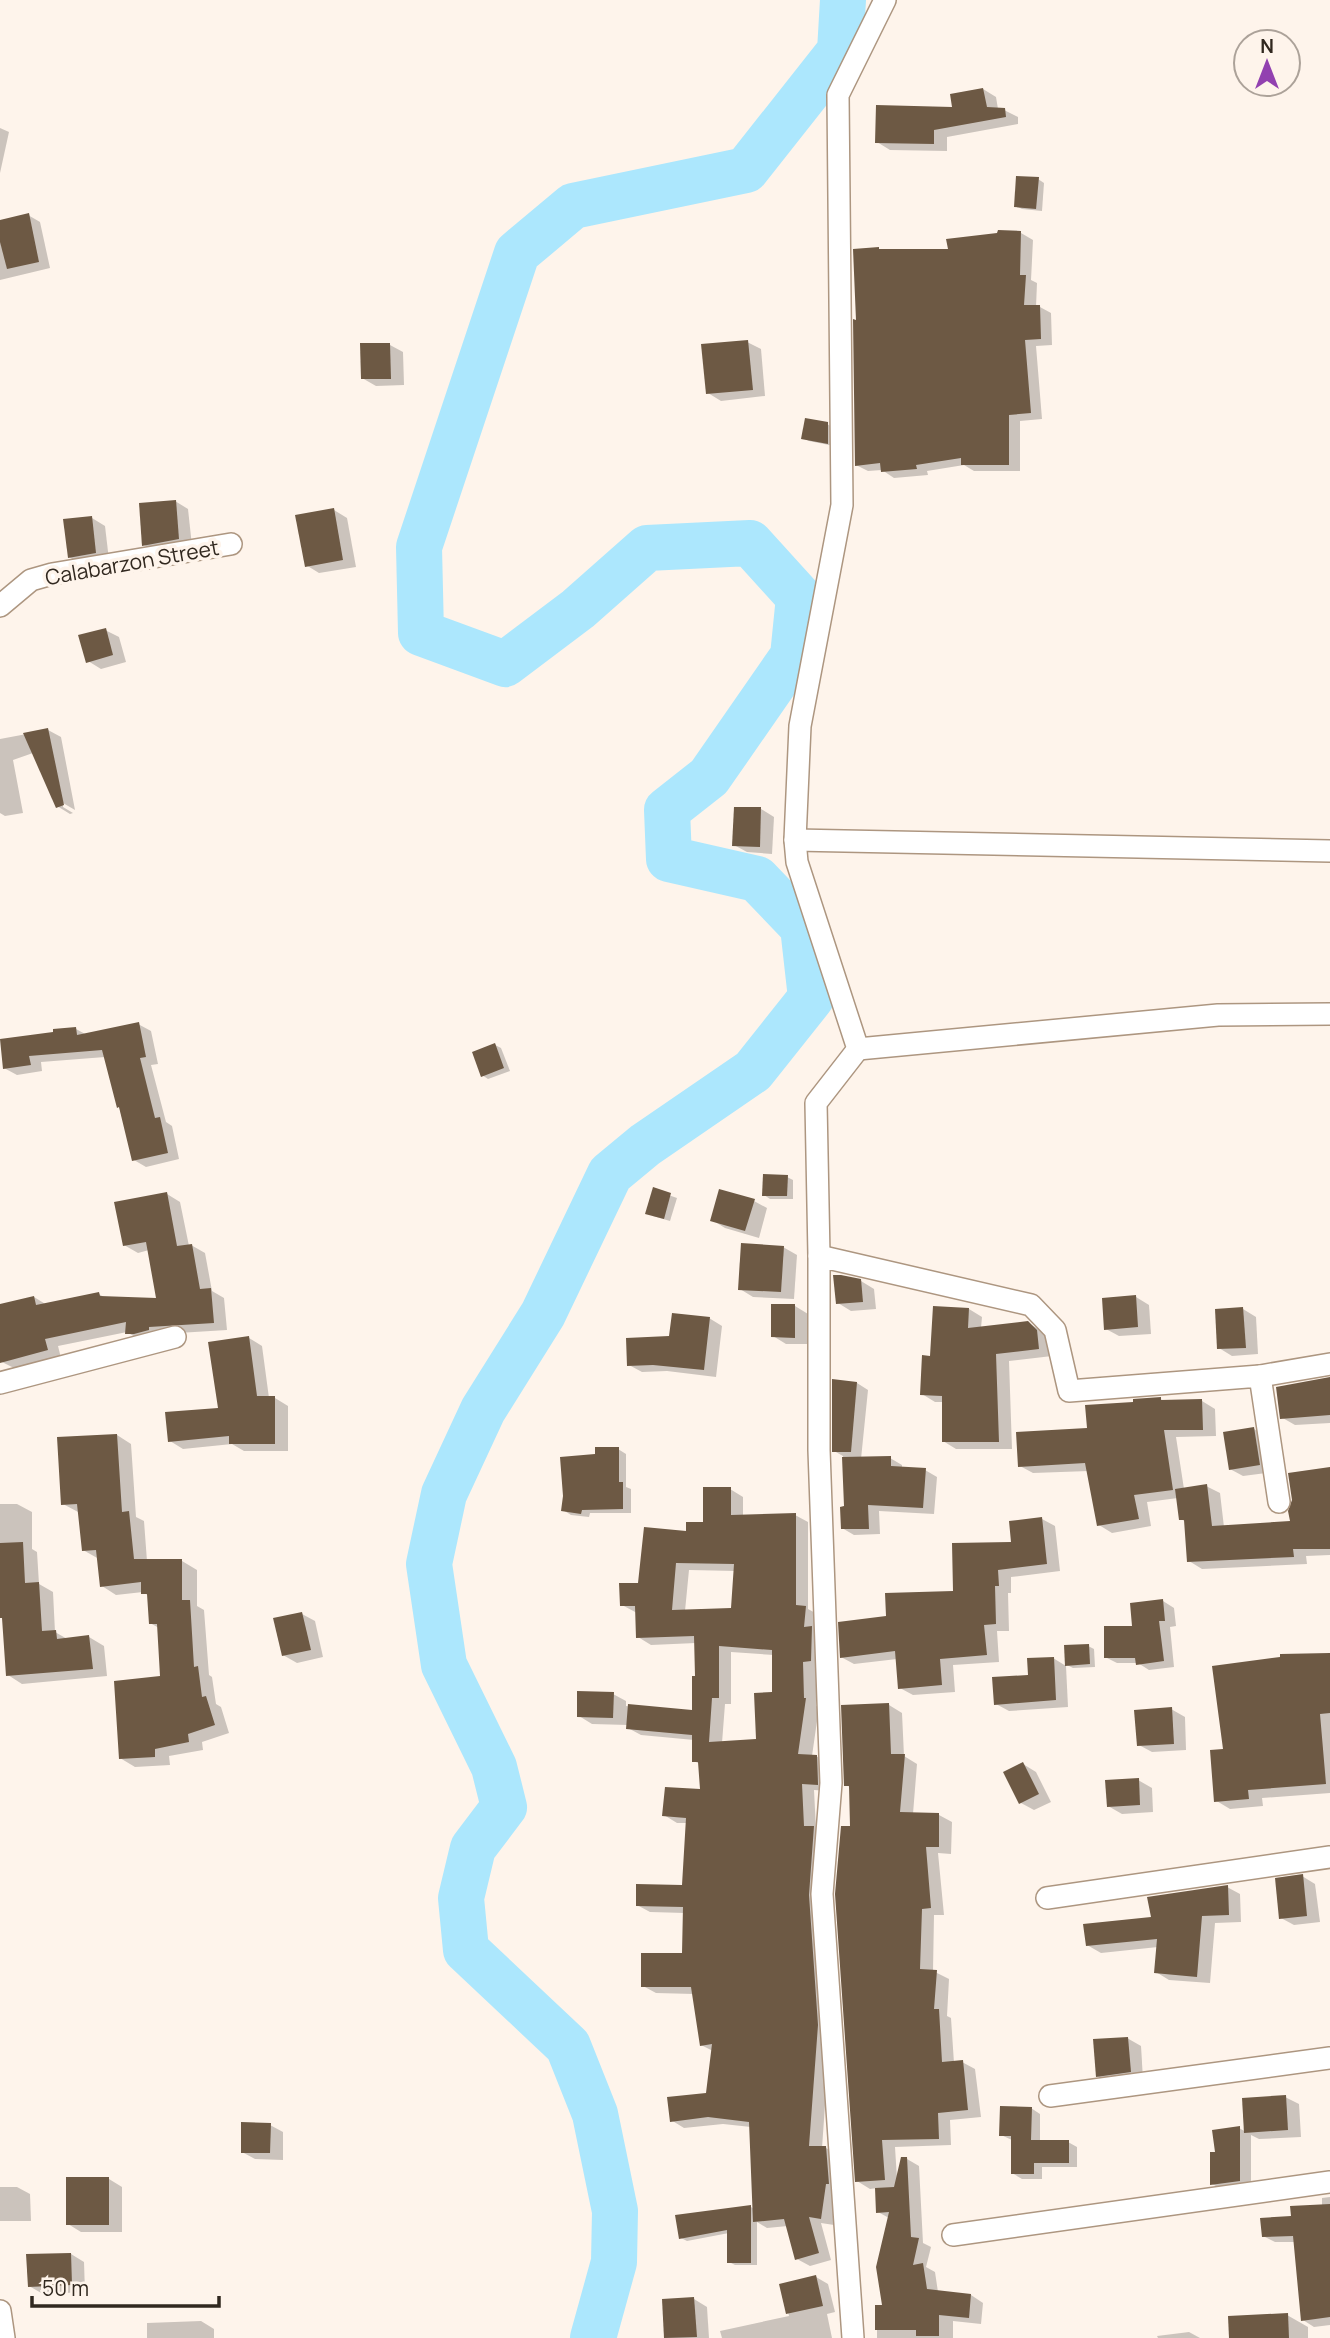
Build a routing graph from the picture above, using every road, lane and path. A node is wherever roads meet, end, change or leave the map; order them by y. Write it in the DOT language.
graph roads {
  1 [pos="885,0"];
  2 [pos="231,544"];
  3 [pos="0,607"];
  4 [pos="795,840"];
  5 [pos="1330,851"];
  6 [pos="1330,1014"];
  7 [pos="858,1049"];
  8 [pos="819,1256"];
  9 [pos="175,1337"];
  10 [pos="1330,1364"];
  11 [pos="1260,1376"];
  12 [pos="0,1382"];
  13 [pos="1279,1502"];
  14 [pos="1330,1857"];
  15 [pos="1047,1898"];
  16 [pos="1330,2058"];
  17 [pos="1050,2096"];
  18 [pos="1330,2182"];
  19 [pos="953,2235"];
  20 [pos="0,2311"];
  21 [pos="4,2338"];
  22 [pos="853,2338"];
  1 -- 4 [label="street"];
  2 -- 3 [label="street, Calabarzon Street"];
  4 -- 5 [label="street"];
  4 -- 7 [label="street"];
  6 -- 7 [label="street"];
  7 -- 8 [label="street"];
  8 -- 11 [label="street"];
  8 -- 22 [label="street"];
  9 -- 12 [label="street"];
  10 -- 11 [label="street"];
  11 -- 13 [label="street"];
  14 -- 15 [label="street"];
  16 -- 17 [label="street"];
  18 -- 19 [label="street"];
  20 -- 21 [label="street"];
}
